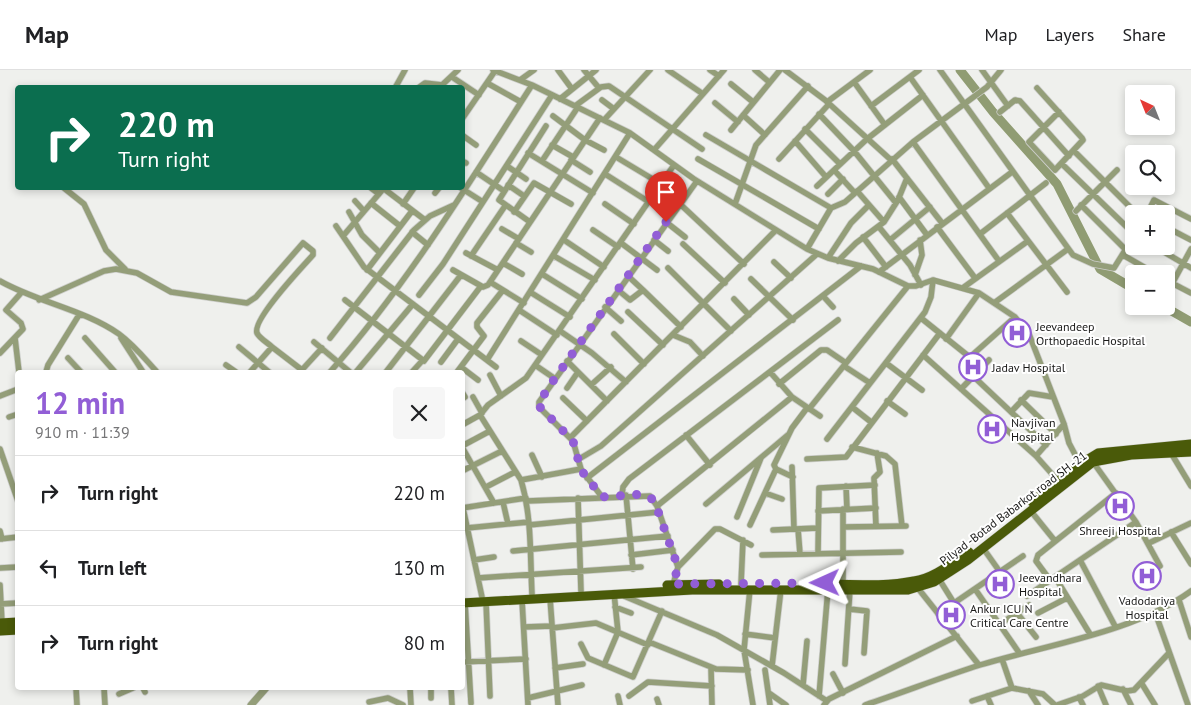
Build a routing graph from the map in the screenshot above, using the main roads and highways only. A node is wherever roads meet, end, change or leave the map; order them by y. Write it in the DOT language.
graph roads {
  1 [pos="1191,444"];
  2 [pos="1191,452"];
  3 [pos="1060,483"];
  4 [pos="847,586"];
  5 [pos="640,589"];
  6 [pos="484,599"];
  7 [pos="465,601"];
  8 [pos="15,623"];
  9 [pos="1,625"];
  10 [pos="15,629"];
  1 -- 3 [label="main road, Pilyad -Botad Babarkot road SH -21"];
  2 -- 3 [label="main road, Pilyad -Botad Babarkot road SH -21"];
  3 -- 4 [label="main road, Pilyad -Botad Babarkot road SH -21"];
  3 -- 4 [label="main road, Pilyad -Botad Babarkot road SH -21"];
  4 -- 5 [label="main road, Pilyad -Botad Babarkot road SH -21"];
  4 -- 5 [label="main road, Pilyad -Botad Babarkot road SH -21"];
  5 -- 6 [label="main road, Pilyad -Botad Babarkot road SH -21"];
  5 -- 6 [label="main road, Pilyad -Botad Babarkot road SH -21"];
  6 -- 7 [label="main road, Pilyad -Botad Babarkot road SH -21"];
  8 -- 9 [label="main road"];
  9 -- 10 [label="main road"];
}
